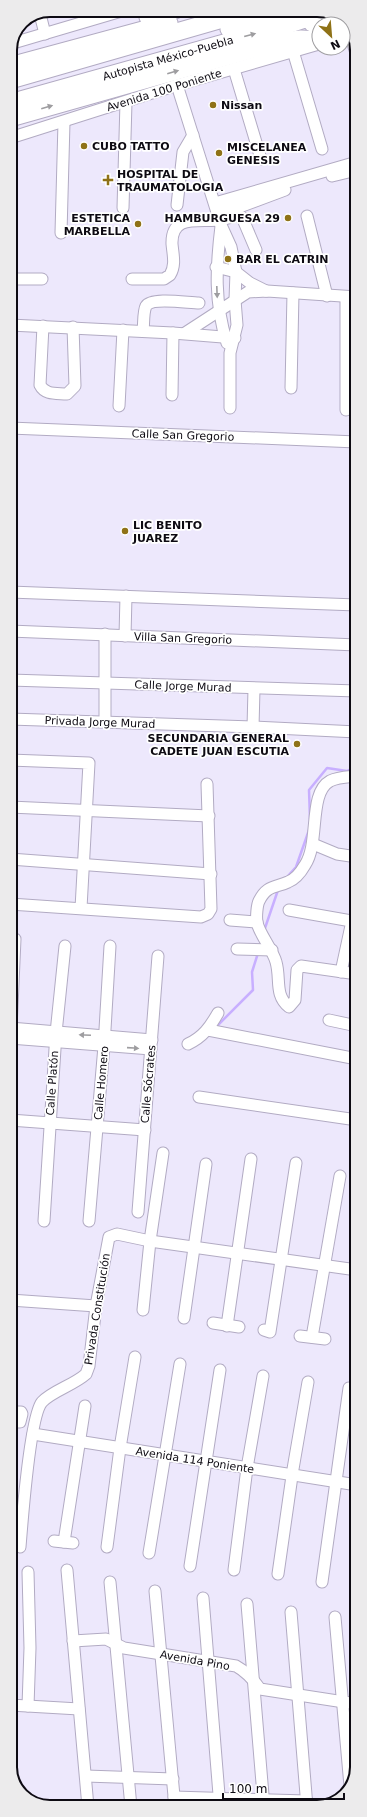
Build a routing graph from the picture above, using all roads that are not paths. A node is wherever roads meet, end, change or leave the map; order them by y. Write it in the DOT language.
graph roads {
  1 [pos="102,17"];
  2 [pos="151,17"];
  3 [pos="189,17"];
  4 [pos="229,17"];
  5 [pos="268,17"];
  6 [pos="311,17"];
  7 [pos="41,19"];
  8 [pos="311,23"];
  9 [pos="278,28"];
  10 [pos="45,34"];
  11 [pos="311,40"];
  12 [pos="19,41"];
  13 [pos="311,46"];
  14 [pos="293,51"];
  15 [pos="17,56"];
  16 [pos="17,64"];
  17 [pos="234,68"];
  18 [pos="17,78"];
  19 [pos="178,85"];
  20 [pos="17,90"];
  21 [pos="17,101"];
  22 [pos="126,102"];
  23 [pos="17,116"];
  24 [pos="64,122"];
  25 [pos="193,135"];
  26 [pos="17,136"];
  27 [pos="322,149"];
  28 [pos="261,159"];
  29 [pos="350,165"];
  30 [pos="350,172"];
  31 [pos="177,204"];
  32 [pos="123,208"];
  33 [pos="218,215"];
  34 [pos="307,216"];
  35 [pos="61,232"];
  36 [pos="256,250"];
  37 [pos="216,267"];
  38 [pos="236,272"];
  39 [pos="17,279"];
  40 [pos="42,279"];
  41 [pos="132,279"];
  42 [pos="267,291"];
  43 [pos="293,293"];
  44 [pos="327,296"];
  45 [pos="350,297"];
  46 [pos="235,300"];
  47 [pos="198,303"];
  48 [pos="218,312"];
  49 [pos="17,325"];
  50 [pos="43,326"];
  51 [pos="73,327"];
  52 [pos="123,330"];
  53 [pos="143,331"];
  54 [pos="173,332"];
  55 [pos="185,333"];
  56 [pos="350,335"];
  57 [pos="230,338"];
  58 [pos="291,388"];
  59 [pos="172,395"];
  60 [pos="119,406"];
  61 [pos="230,408"];
  62 [pos="346,410"];
  63 [pos="17,428"];
  64 [pos="350,442"];
  65 [pos="17,592"];
  66 [pos="126,596"];
  67 [pos="350,605"];
  68 [pos="17,631"];
  69 [pos="105,634"];
  70 [pos="125,636"];
  71 [pos="350,645"];
  72 [pos="17,680"];
  73 [pos="104,683"];
  74 [pos="254,689"];
  75 [pos="350,691"];
  76 [pos="17,719"];
  77 [pos="104,722"];
  78 [pos="253,727"];
  79 [pos="350,732"];
  80 [pos="17,760"];
  81 [pos="350,777"];
  82 [pos="207,784"];
  83 [pos="17,807"];
  84 [pos="86,810"];
  85 [pos="209,816"];
  86 [pos="313,844"];
  87 [pos="350,856"];
  88 [pos="17,859"];
  89 [pos="82,864"];
  90 [pos="211,874"];
  91 [pos="17,904"];
  92 [pos="81,908"];
  93 [pos="289,910"];
  94 [pos="230,920"];
  95 [pos="350,920"];
  96 [pos="257,922"];
  97 [pos="350,937"];
  98 [pos="65,946"];
  99 [pos="110,946"];
  100 [pos="237,949"];
  101 [pos="272,950"];
  102 [pos="158,956"];
  103 [pos="341,972"];
  104 [pos="350,973"];
  105 [pos="218,1013"];
  106 [pos="329,1020"];
  107 [pos="350,1024"];
  108 [pos="208,1030"];
  109 [pos="17,1033"];
  110 [pos="56,1037"];
  111 [pos="104,1041"];
  112 [pos="188,1044"];
  113 [pos="152,1045"];
  114 [pos="350,1058"];
  115 [pos="199,1097"];
  116 [pos="350,1119"];
  117 [pos="17,1121"];
  118 [pos="49,1124"];
  119 [pos="97,1127"];
  120 [pos="145,1130"];
  121 [pos="163,1153"];
  122 [pos="251,1159"];
  123 [pos="206,1164"];
  124 [pos="296,1164"];
  125 [pos="340,1176"];
  126 [pos="138,1212"];
  127 [pos="44,1221"];
  128 [pos="89,1221"];
  129 [pos="150,1241"];
  130 [pos="194,1246"];
  131 [pos="238,1254"];
  132 [pos="280,1260"];
  133 [pos="324,1265"];
  134 [pos="350,1269"];
  135 [pos="17,1300"];
  136 [pos="96,1306"];
  137 [pos="143,1310"];
  138 [pos="184,1318"];
  139 [pos="213,1323"];
  140 [pos="227,1326"];
  141 [pos="239,1327"];
  142 [pos="267,1331"];
  143 [pos="300,1336"];
  144 [pos="312,1338"];
  145 [pos="324,1339"];
  146 [pos="135,1357"];
  147 [pos="180,1364"];
  148 [pos="220,1370"];
  149 [pos="263,1376"];
  150 [pos="308,1382"];
  151 [pos="349,1388"];
  152 [pos="85,1406"];
  153 [pos="17,1412"];
  154 [pos="17,1422"];
  155 [pos="33,1434"];
  156 [pos="80,1441"];
  157 [pos="120,1448"];
  158 [pos="165,1455"];
  159 [pos="206,1461"];
  160 [pos="248,1468"];
  161 [pos="292,1475"];
  162 [pos="334,1482"];
  163 [pos="350,1484"];
  164 [pos="64,1542"];
  165 [pos="20,1547"];
  166 [pos="107,1547"];
  167 [pos="149,1554"];
  168 [pos="190,1566"];
  169 [pos="67,1570"];
  170 [pos="234,1570"];
  171 [pos="28,1572"];
  172 [pos="278,1574"];
  173 [pos="110,1582"];
  174 [pos="322,1582"];
  175 [pos="155,1591"];
  176 [pos="202,1598"];
  177 [pos="247,1604"];
  178 [pos="291,1612"];
  179 [pos="335,1617"];
  180 [pos="73,1641"];
  181 [pos="116,1644"];
  182 [pos="161,1654"];
  183 [pos="208,1662"];
  184 [pos="253,1679"];
  185 [pos="298,1695"];
  186 [pos="342,1702"];
  187 [pos="350,1703"];
  188 [pos="17,1705"];
  189 [pos="28,1706"];
  190 [pos="80,1710"];
  191 [pos="349,1774"];
  192 [pos="86,1776"];
  193 [pos="128,1778"];
  194 [pos="173,1779"];
  195 [pos="88,1800"];
  196 [pos="130,1800"];
  197 [pos="175,1800"];
  198 [pos="220,1800"];
  199 [pos="263,1800"];
  200 [pos="307,1800"];
  1 -- 10 [label="street"];
  2 -- 15 [label="highway"];
  3 -- 16 [label="highway"];
  4 -- 18 [label="highway"];
  5 -- 20 [label="highway"];
  6 -- 9 [label="highway, Autopista México-Puebla"];
  7 -- 10 [label="street"];
  8 -- 9 [label="highway"];
  21 -- 9 [label="highway, Autopista México-Puebla, one-way"];
  10 -- 12 [label="street"];
  23 -- 11 [label="highway, one-way"];
  13 -- 14 [label="street, Avenida 100 Poniente"];
  14 -- 17 [label="street, Avenida 100 Poniente"];
  14 -- 27 [label="street"];
  17 -- 19 [label="street, Avenida 100 Poniente"];
  17 -- 28 [label="street"];
  19 -- 22 [label="street, Avenida 100 Poniente"];
  19 -- 25 [label="street"];
  22 -- 24 [label="street, Avenida 100 Poniente"];
  22 -- 32 [label="street"];
  24 -- 26 [label="street, Avenida 100 Poniente"];
  24 -- 35 [label="street"];
  25 -- 31 [label="street"];
  25 -- 33 [label="street"];
  29 -- 33 [label="street"];
  30 -- 33 [label="street"];
  33 -- 36 [label="street"];
  33 -- 37 [label="street"];
  33 -- 38 [label="street"];
  33 -- 41 [label="street"];
  34 -- 44 [label="street"];
  37 -- 38 [label="street"];
  37 -- 48 [label="street, one-way"];
  38 -- 42 [label="street"];
  38 -- 46 [label="street"];
  39 -- 40 [label="street"];
  42 -- 43 [label="street"];
  42 -- 46 [label="street"];
  43 -- 44 [label="street"];
  43 -- 58 [label="street"];
  44 -- 45 [label="street"];
  46 -- 48 [label="street"];
  46 -- 57 [label="street"];
  47 -- 53 [label="street"];
  48 -- 55 [label="street"];
  48 -- 57 [label="street"];
  49 -- 50 [label="street"];
  50 -- 51 [label="street"];
  50 -- 51 [label="street"];
  51 -- 52 [label="street"];
  52 -- 53 [label="street"];
  52 -- 60 [label="street"];
  53 -- 54 [label="street"];
  54 -- 55 [label="street"];
  54 -- 59 [label="street"];
  55 -- 57 [label="street"];
  56 -- 62 [label="street"];
  57 -- 61 [label="street"];
  63 -- 64 [label="street, Calle San Gregorio"];
  65 -- 66 [label="street"];
  66 -- 67 [label="street"];
  66 -- 70 [label="street"];
  68 -- 69 [label="street, Villa San Gregorio"];
  69 -- 70 [label="street, Villa San Gregorio"];
  69 -- 73 [label="street"];
  70 -- 71 [label="street, Villa San Gregorio"];
  72 -- 73 [label="street, Calle Jorge Murad"];
  73 -- 74 [label="street, Calle Jorge Murad"];
  73 -- 77 [label="street"];
  74 -- 75 [label="street, Calle Jorge Murad"];
  74 -- 78 [label="street"];
  76 -- 77 [label="street, Privada Jorge Murad"];
  77 -- 78 [label="street, Privada Jorge Murad"];
  78 -- 79 [label="street, Privada Jorge Murad"];
  80 -- 84 [label="street"];
  81 -- 86 [label="street"];
  82 -- 85 [label="street"];
  83 -- 84 [label="street"];
  84 -- 85 [label="street"];
  84 -- 89 [label="street"];
  85 -- 90 [label="street"];
  86 -- 87 [label="street"];
  86 -- 96 [label="street"];
  88 -- 89 [label="street"];
  89 -- 90 [label="street"];
  89 -- 92 [label="street"];
  90 -- 92 [label="street"];
  91 -- 92 [label="street"];
  93 -- 95 [label="street"];
  94 -- 96 [label="street"];
  96 -- 101 [label="street"];
  97 -- 103 [label="street"];
  98 -- 110 [label="street, Calle Platón"];
  99 -- 111 [label="street, Calle Homero"];
  100 -- 101 [label="street"];
  101 -- 103 [label="street"];
  102 -- 113 [label="street, Calle Sócrates"];
  103 -- 104 [label="street"];
  105 -- 108 [label="street"];
  106 -- 107 [label="street"];
  108 -- 112 [label="street"];
  108 -- 114 [label="street"];
  109 -- 110 [label="street"];
  110 -- 111 [label="street"];
  110 -- 118 [label="street, Calle Platón"];
  111 -- 113 [label="street"];
  111 -- 119 [label="street, Calle Homero"];
  113 -- 120 [label="street, Calle Sócrates"];
  115 -- 116 [label="street"];
  117 -- 118 [label="street"];
  118 -- 119 [label="street"];
  118 -- 127 [label="street, Calle Platón"];
  119 -- 120 [label="street"];
  119 -- 128 [label="street, Calle Homero"];
  120 -- 126 [label="street, Calle Sócrates"];
  121 -- 129 [label="street"];
  122 -- 131 [label="street"];
  123 -- 130 [label="street"];
  124 -- 132 [label="street"];
  125 -- 133 [label="street"];
  129 -- 130 [label="street"];
  129 -- 136 [label="street, Privada Constitución"];
  129 -- 137 [label="street"];
  130 -- 131 [label="street"];
  130 -- 138 [label="street"];
  131 -- 132 [label="street"];
  131 -- 140 [label="street"];
  132 -- 133 [label="street"];
  132 -- 142 [label="street"];
  133 -- 134 [label="street"];
  133 -- 144 [label="street"];
  135 -- 136 [label="street"];
  136 -- 155 [label="street, Privada Constitución"];
  139 -- 140 [label="street"];
  140 -- 141 [label="street"];
  143 -- 144 [label="street"];
  144 -- 145 [label="street"];
  146 -- 157 [label="street"];
  147 -- 158 [label="street"];
  148 -- 159 [label="street"];
  149 -- 160 [label="street"];
  150 -- 161 [label="street"];
  151 -- 162 [label="street"];
  152 -- 156 [label="street"];
  153 -- 154 [label="street"];
  155 -- 156 [label="street, Avenida 114 Poniente"];
  155 -- 165 [label="street, Privada Constitución"];
  156 -- 157 [label="street, Avenida 114 Poniente"];
  156 -- 164 [label="street"];
  157 -- 158 [label="street, Avenida 114 Poniente"];
  157 -- 166 [label="street"];
  158 -- 159 [label="street, Avenida 114 Poniente"];
  158 -- 167 [label="street"];
  159 -- 160 [label="street, Avenida 114 Poniente"];
  159 -- 168 [label="street"];
  160 -- 161 [label="street, Avenida 114 Poniente"];
  160 -- 170 [label="street"];
  161 -- 162 [label="street, Avenida 114 Poniente"];
  161 -- 172 [label="street"];
  162 -- 163 [label="street, Avenida 114 Poniente"];
  162 -- 174 [label="street"];
  169 -- 180 [label="street"];
  171 -- 189 [label="street"];
  173 -- 181 [label="street"];
  175 -- 182 [label="street"];
  176 -- 183 [label="street"];
  177 -- 184 [label="street"];
  178 -- 185 [label="street"];
  179 -- 186 [label="street"];
  180 -- 181 [label="street, Avenida Pino"];
  180 -- 190 [label="street"];
  181 -- 182 [label="street, Avenida Pino"];
  181 -- 193 [label="street"];
  182 -- 183 [label="street, Avenida Pino"];
  182 -- 194 [label="street"];
  183 -- 184 [label="street, Avenida Pino"];
  183 -- 198 [label="street"];
  184 -- 185 [label="street, Avenida Pino"];
  184 -- 199 [label="street"];
  185 -- 186 [label="street, Avenida Pino"];
  185 -- 200 [label="street"];
  186 -- 187 [label="street, Avenida Pino"];
  186 -- 191 [label="street"];
  188 -- 189 [label="street"];
  189 -- 190 [label="street"];
  190 -- 192 [label="street"];
  192 -- 193 [label="street"];
  192 -- 195 [label="street"];
  193 -- 194 [label="street"];
  193 -- 196 [label="street"];
  194 -- 197 [label="street"];
}
